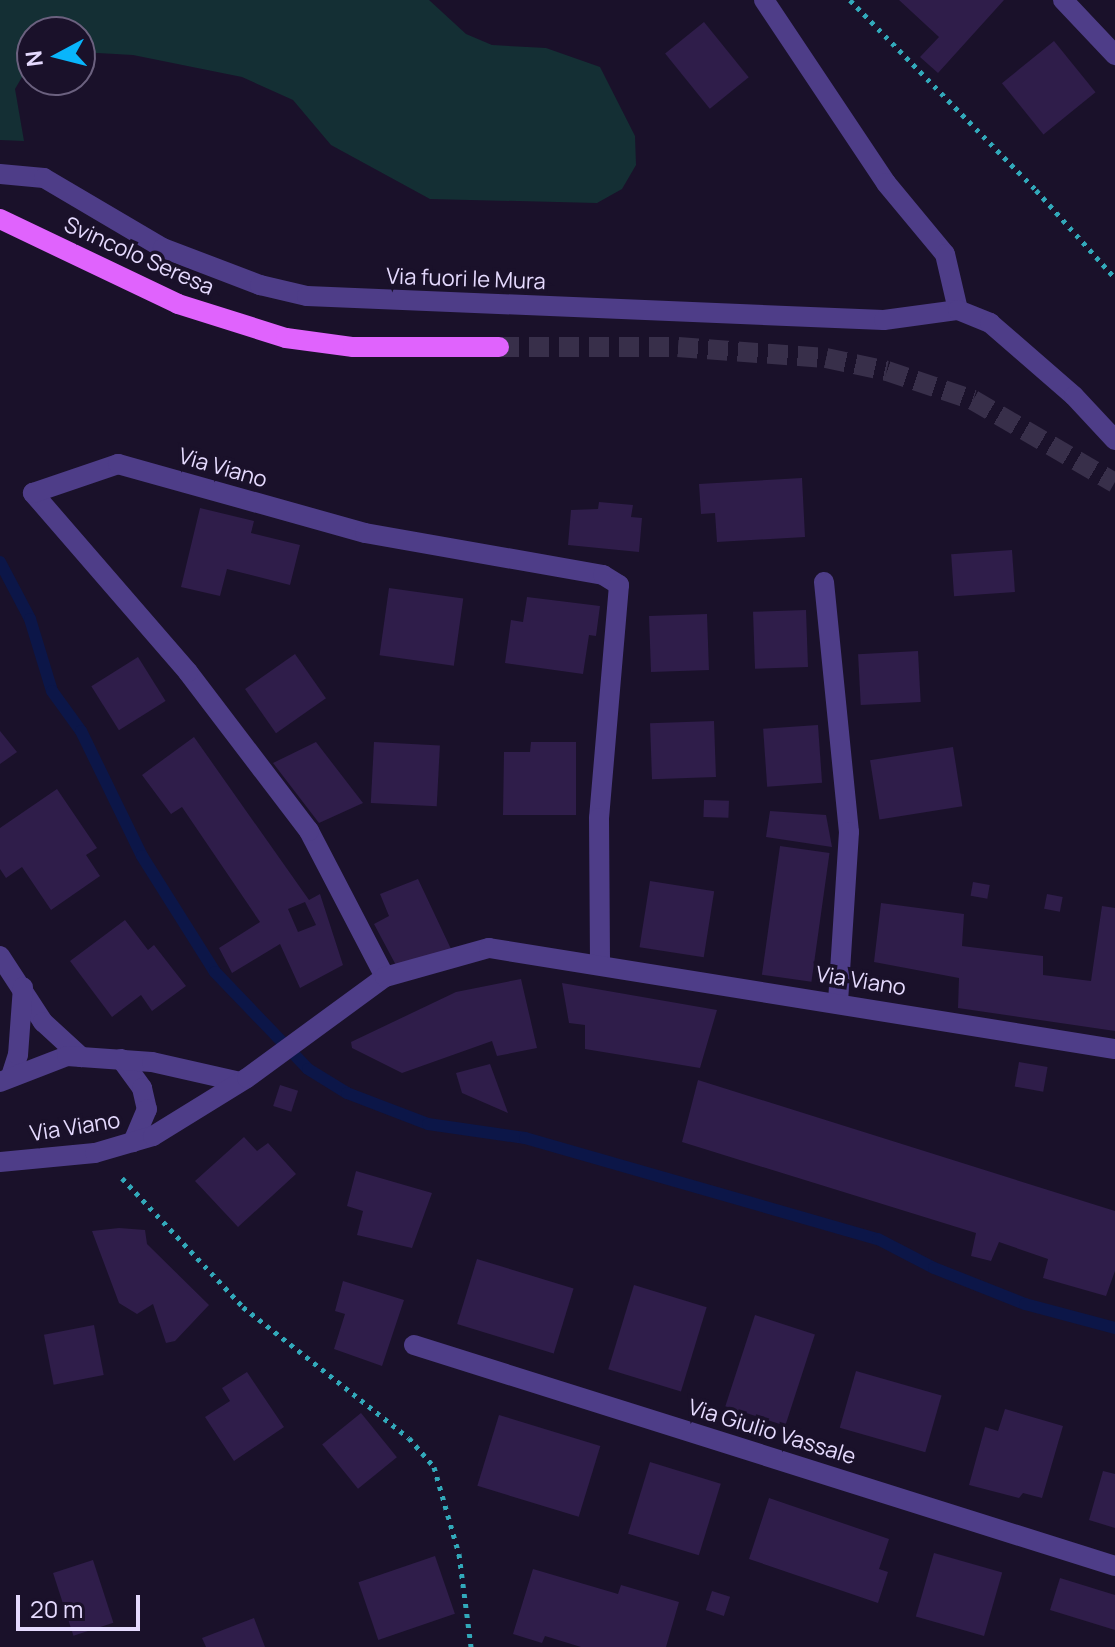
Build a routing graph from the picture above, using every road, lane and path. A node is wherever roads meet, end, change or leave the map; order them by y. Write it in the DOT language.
graph roads {
  1 [pos="764,0"];
  2 [pos="850,0"];
  3 [pos="1063,0"];
  4 [pos="1115,55"];
  5 [pos="0,174"];
  6 [pos="0,219"];
  7 [pos="1115,278"];
  8 [pos="958,310"];
  9 [pos="499,347"];
  10 [pos="1115,440"];
  11 [pos="824,582"];
  12 [pos="0,956"];
  13 [pos="600,963"];
  14 [pos="385,977"];
  15 [pos="23,987"];
  16 [pos="838,1004"];
  17 [pos="1115,1049"];
  18 [pos="81,1057"];
  19 [pos="121,1059"];
  20 [pos="6,1079"];
  21 [pos="236,1081"];
  22 [pos="133,1142"];
  23 [pos="95,1153"];
  24 [pos="0,1162"];
  25 [pos="414,1345"];
  26 [pos="1115,1566"];
  27 [pos="471,1647"];
  1 -- 8 [label="street"];
  2 -- 7 [label="path"];
  3 -- 4 [label="street"];
  5 -- 8 [label="street, Via fuori le Mura"];
  6 -- 9 [label="main road, Svincolo Seresa"];
  8 -- 10 [label="street"];
  11 -- 16 [label="street"];
  12 -- 15 [label="street"];
  13 -- 14 [label="street, Via Viano"];
  13 -- 14 [label="street, Via Viano"];
  13 -- 16 [label="street, Via Viano"];
  14 -- 21 [label="street, Via Viano"];
  15 -- 18 [label="street"];
  15 -- 20 [label="street"];
  16 -- 17 [label="street, Via Viano"];
  18 -- 19 [label="street"];
  18 -- 20 [label="street"];
  19 -- 21 [label="street"];
  19 -- 22 [label="street"];
  21 -- 22 [label="street, Via Viano"];
  22 -- 23 [label="street, Via Viano"];
  23 -- 24 [label="street, Via Viano"];
  23 -- 27 [label="path"];
  25 -- 26 [label="street, Via Giulio Vassale"];
}
